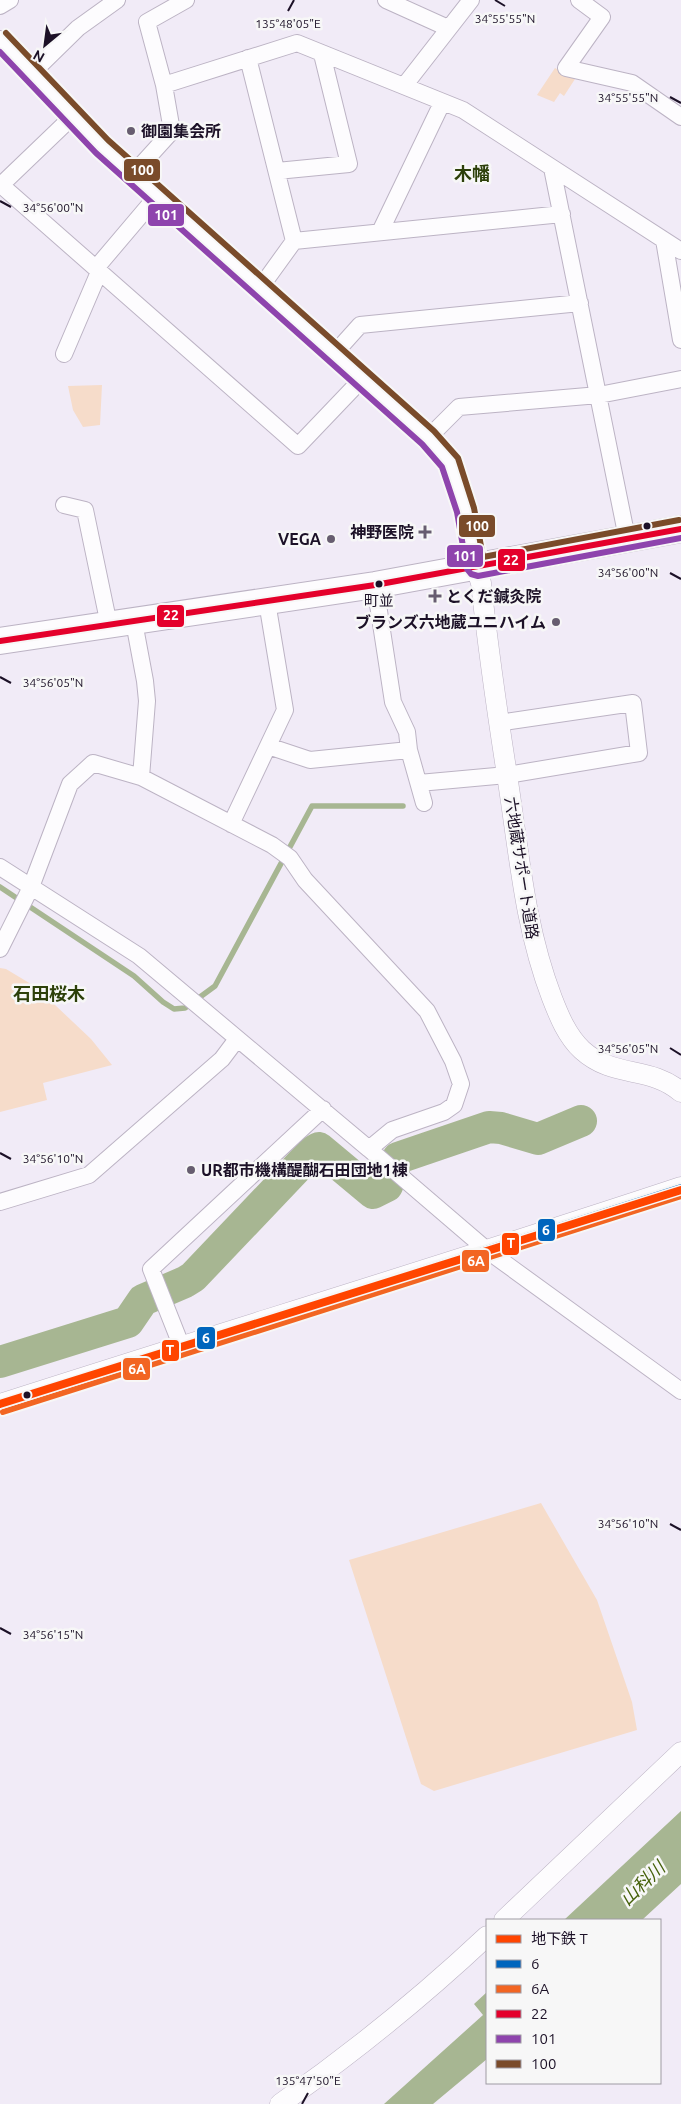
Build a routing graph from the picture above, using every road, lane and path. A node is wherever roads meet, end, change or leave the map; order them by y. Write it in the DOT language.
graph roads {
  1 [pos="10,0"];
  2 [pos="116,0"];
  3 [pos="186,0"];
  4 [pos="386,0"];
  5 [pos="471,0"];
  6 [pos="579,0"];
  7 [pos="0,6"];
  8 [pos="448,28"];
  9 [pos="0,39"];
  10 [pos="322,54"];
  11 [pos="248,58"];
  12 [pos="32,73"];
  13 [pos="164,85"];
  14 [pos="404,86"];
  15 [pos="442,102"];
  16 [pos="73,116"];
  17 [pos="681,117"];
  18 [pos="552,168"];
  19 [pos="277,172"];
  20 [pos="133,174"];
  21 [pos="0,185"];
  22 [pos="158,196"];
  23 [pos="562,214"];
  24 [pos="380,232"];
  25 [pos="664,240"];
  26 [pos="294,241"];
  27 [pos="681,251"];
  28 [pos="97,270"];
  29 [pos="260,288"];
  30 [pos="580,303"];
  31 [pos="681,340"];
  32 [pos="64,354"];
  33 [pos="334,354"];
  34 [pos="362,379"];
  35 [pos="681,379"];
  36 [pos="599,395"];
  37 [pos="428,438"];
  38 [pos="64,505"];
  39 [pos="681,529"];
  40 [pos="627,538"];
  41 [pos="476,567"];
  42 [pos="375,585"];
  43 [pos="267,602"];
  44 [pos="121,624"];
  45 [pos="0,641"];
  46 [pos="498,723"];
  47 [pos="268,746"];
  48 [pos="410,750"];
  49 [pos="507,775"];
  50 [pos="141,777"];
  51 [pos="419,783"];
  52 [pos="424,803"];
  53 [pos="231,824"];
  54 [pos="0,867"];
  55 [pos="31,887"];
  56 [pos="0,949"];
  57 [pos="237,1039"];
  58 [pos="681,1092"];
  59 [pos="323,1110"];
  60 [pos="369,1149"];
  61 [pos="681,1187"];
  62 [pos="0,1202"];
  63 [pos="488,1251"];
  64 [pos="181,1345"];
  65 [pos="681,1391"];
  66 [pos="0,1404"];
  67 [pos="681,1752"];
  68 [pos="505,1919"];
  69 [pos="486,1937"];
  70 [pos="280,2104"];
  1 -- 7 [label="street"];
  2 -- 12 [label="street"];
  3 -- 13 [label="street"];
  4 -- 8 [label="street"];
  5 -- 8 [label="street"];
  6 -- 17 [label="street"];
  8 -- 14 [label="street"];
  9 -- 12 [label="street"];
  10 -- 11 [label="street"];
  10 -- 14 [label="street"];
  10 -- 19 [label="street"];
  11 -- 13 [label="street"];
  11 -- 19 [label="street"];
  12 -- 16 [label="street"];
  13 -- 20 [label="street"];
  14 -- 15 [label="street"];
  15 -- 18 [label="street"];
  15 -- 24 [label="street"];
  16 -- 20 [label="street"];
  16 -- 21 [label="street"];
  18 -- 23 [label="street"];
  18 -- 25 [label="street"];
  19 -- 26 [label="street"];
  20 -- 22 [label="street"];
  21 -- 28 [label="street"];
  22 -- 28 [label="street"];
  22 -- 29 [label="street"];
  23 -- 24 [label="street"];
  23 -- 30 [label="street"];
  24 -- 26 [label="street"];
  25 -- 27 [label="street"];
  25 -- 31 [label="street"];
  26 -- 29 [label="street"];
  28 -- 32 [label="street"];
  28 -- 34 [label="street"];
  29 -- 33 [label="street"];
  30 -- 33 [label="street"];
  30 -- 36 [label="street"];
  33 -- 34 [label="street"];
  34 -- 37 [label="street"];
  35 -- 36 [label="street"];
  36 -- 37 [label="street"];
  36 -- 40 [label="street"];
  37 -- 41 [label="street"];
  38 -- 44 [label="street"];
  39 -- 40 [label="main road"];
  40 -- 41 [label="main road"];
  41 -- 42 [label="main road"];
  41 -- 46 [label="street, 六地蔵サポート道路"];
  42 -- 43 [label="main road"];
  42 -- 48 [label="street"];
  43 -- 44 [label="main road"];
  43 -- 47 [label="street"];
  44 -- 45 [label="main road"];
  44 -- 50 [label="street"];
  46 -- 49 [label="street, 六地蔵サポート道路"];
  46 -- 49 [label="street"];
  47 -- 48 [label="street"];
  47 -- 53 [label="street"];
  48 -- 51 [label="street"];
  49 -- 51 [label="street"];
  49 -- 58 [label="street, 六地蔵サポート道路"];
  50 -- 53 [label="street"];
  50 -- 55 [label="street"];
  51 -- 52 [label="street"];
  53 -- 60 [label="street"];
  54 -- 55 [label="street"];
  55 -- 56 [label="street"];
  55 -- 57 [label="street"];
  57 -- 59 [label="street"];
  57 -- 62 [label="street"];
  59 -- 60 [label="street"];
  59 -- 64 [label="street"];
  60 -- 63 [label="street"];
  61 -- 63 [label="street"];
  63 -- 64 [label="street"];
  63 -- 65 [label="street"];
  64 -- 66 [label="street"];
  67 -- 68 [label="street"];
  69 -- 70 [label="street"];
}
